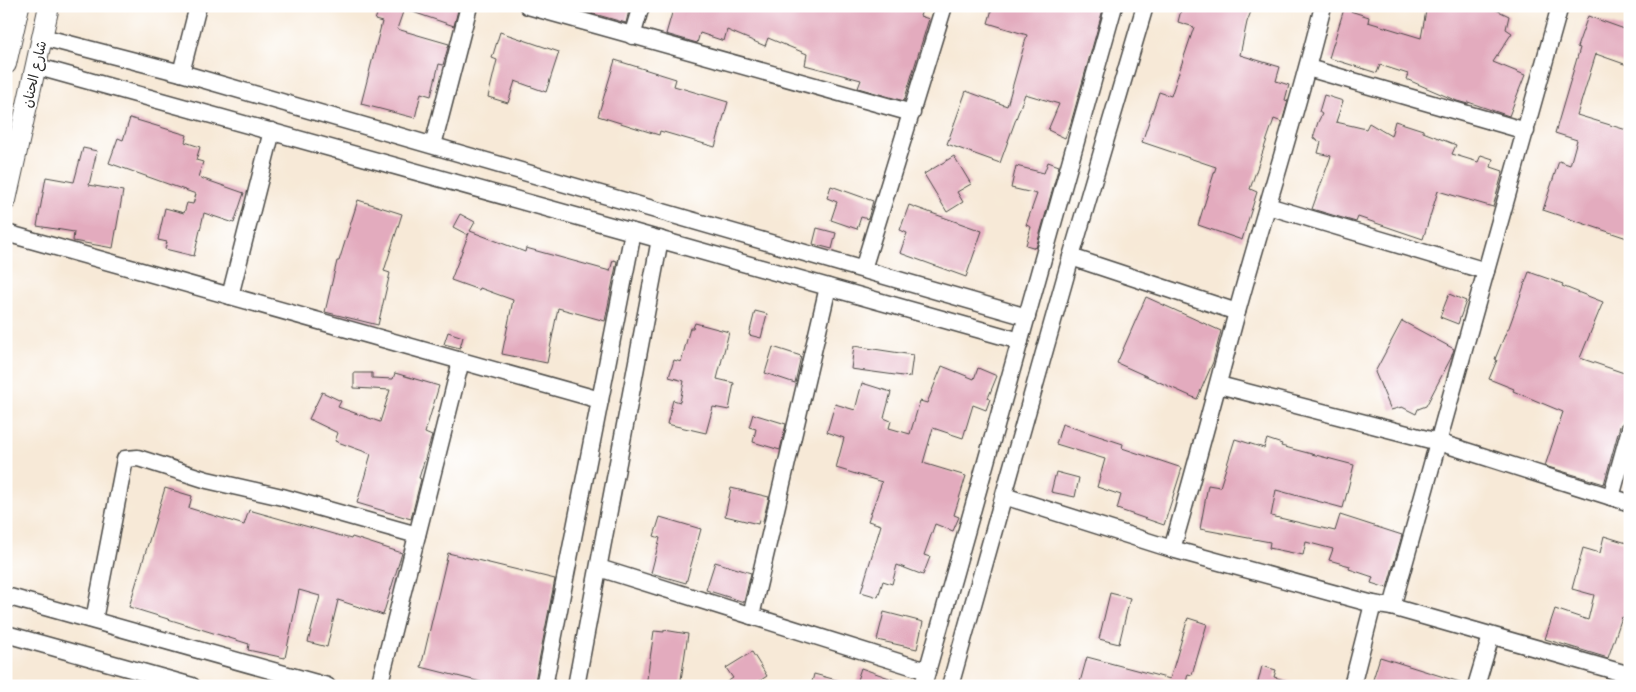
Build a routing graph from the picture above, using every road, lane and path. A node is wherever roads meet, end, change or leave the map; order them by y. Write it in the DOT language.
graph roads {
  1 [pos="19,6"];
  2 [pos="49,6"];
  3 [pos="198,6"];
  4 [pos="468,6"];
  5 [pos="528,6"];
  6 [pos="641,6"];
  7 [pos="944,6"];
  8 [pos="1114,6"];
  9 [pos="1145,6"];
  10 [pos="1323,6"];
  11 [pos="1560,6"];
  12 [pos="632,36"];
  13 [pos="42,38"];
  14 [pos="6,64"];
  15 [pos="35,66"];
  16 [pos="1308,68"];
  17 [pos="181,73"];
  18 [pos="912,113"];
  19 [pos="272,131"];
  20 [pos="1526,131"];
  21 [pos="433,146"];
  22 [pos="6,200"];
  23 [pos="1268,206"];
  24 [pos="6,232"];
  25 [pos="633,232"];
  26 [pos="660,239"];
  27 [pos="1071,257"];
  28 [pos="863,269"];
  29 [pos="1486,271"];
  30 [pos="828,287"];
  31 [pos="230,296"];
  32 [pos="1237,312"];
  33 [pos="1027,317"];
  34 [pos="1020,341"];
  35 [pos="461,361"];
  36 [pos="1219,385"];
  37 [pos="600,400"];
  38 [pos="1630,429"];
  39 [pos="1438,442"];
  40 [pos="1004,496"];
  41 [pos="1611,497"];
  42 [pos="1630,503"];
  43 [pos="417,535"];
  44 [pos="1172,549"];
  45 [pos="599,568"];
  46 [pos="6,596"];
  47 [pos="1373,604"];
  48 [pos="1392,607"];
  49 [pos="751,616"];
  50 [pos="94,620"];
  51 [pos="6,634"];
  52 [pos="1491,636"];
  53 [pos="1630,675"];
  54 [pos="925,678"];
  55 [pos="192,686"];
  56 [pos="327,686"];
  57 [pos="379,686"];
  58 [pos="544,686"];
  59 [pos="576,686"];
  60 [pos="950,686"];
  61 [pos="1352,686"];
  62 [pos="1476,686"];
  1 -- 14 [label="main road, شارع الحنان"];
  2 -- 13 [label="main road, شارع الحنان"];
  3 -- 17 [label="street"];
  4 -- 21 [label="street"];
  5 -- 12 [label="street"];
  6 -- 12 [label="street"];
  7 -- 18 [label="street"];
  8 -- 33 [label="street"];
  9 -- 27 [label="street"];
  10 -- 16 [label="street"];
  11 -- 20 [label="street"];
  12 -- 18 [label="street"];
  13 -- 15 [label="main road, شارع الحنان"];
  13 -- 17 [label="street"];
  15 -- 19 [label="street"];
  15 -- 22 [label="main road, شارع الحنان"];
  16 -- 20 [label="street"];
  16 -- 23 [label="street"];
  17 -- 21 [label="street"];
  18 -- 28 [label="street"];
  19 -- 25 [label="street"];
  19 -- 31 [label="street"];
  20 -- 29 [label="street"];
  21 -- 28 [label="street"];
  23 -- 29 [label="street"];
  23 -- 32 [label="street"];
  24 -- 31 [label="street"];
  25 -- 26 [label="street"];
  25 -- 37 [label="street"];
  26 -- 30 [label="street"];
  26 -- 45 [label="street"];
  27 -- 32 [label="street"];
  27 -- 40 [label="street"];
  28 -- 33 [label="street"];
  29 -- 39 [label="street"];
  30 -- 34 [label="street"];
  30 -- 49 [label="street"];
  31 -- 35 [label="street"];
  32 -- 36 [label="street"];
  33 -- 34 [label="street"];
  34 -- 54 [label="street"];
  35 -- 37 [label="street"];
  35 -- 43 [label="street"];
  36 -- 39 [label="street"];
  36 -- 44 [label="street"];
  37 -- 58 [label="street"];
  38 -- 41 [label="street"];
  39 -- 41 [label="street"];
  39 -- 48 [label="street"];
  40 -- 44 [label="street"];
  40 -- 60 [label="street"];
  41 -- 42 [label="street"];
  43 -- 50 [label="street"];
  43 -- 57 [label="street"];
  44 -- 47 [label="street"];
  45 -- 49 [label="street"];
  45 -- 59 [label="street"];
  46 -- 50 [label="street"];
  47 -- 48 [label="street"];
  47 -- 61 [label="street"];
  48 -- 52 [label="street"];
  49 -- 54 [label="street"];
  50 -- 56 [label="street"];
  51 -- 55 [label="street"];
  52 -- 53 [label="street"];
  52 -- 62 [label="street"];
}
